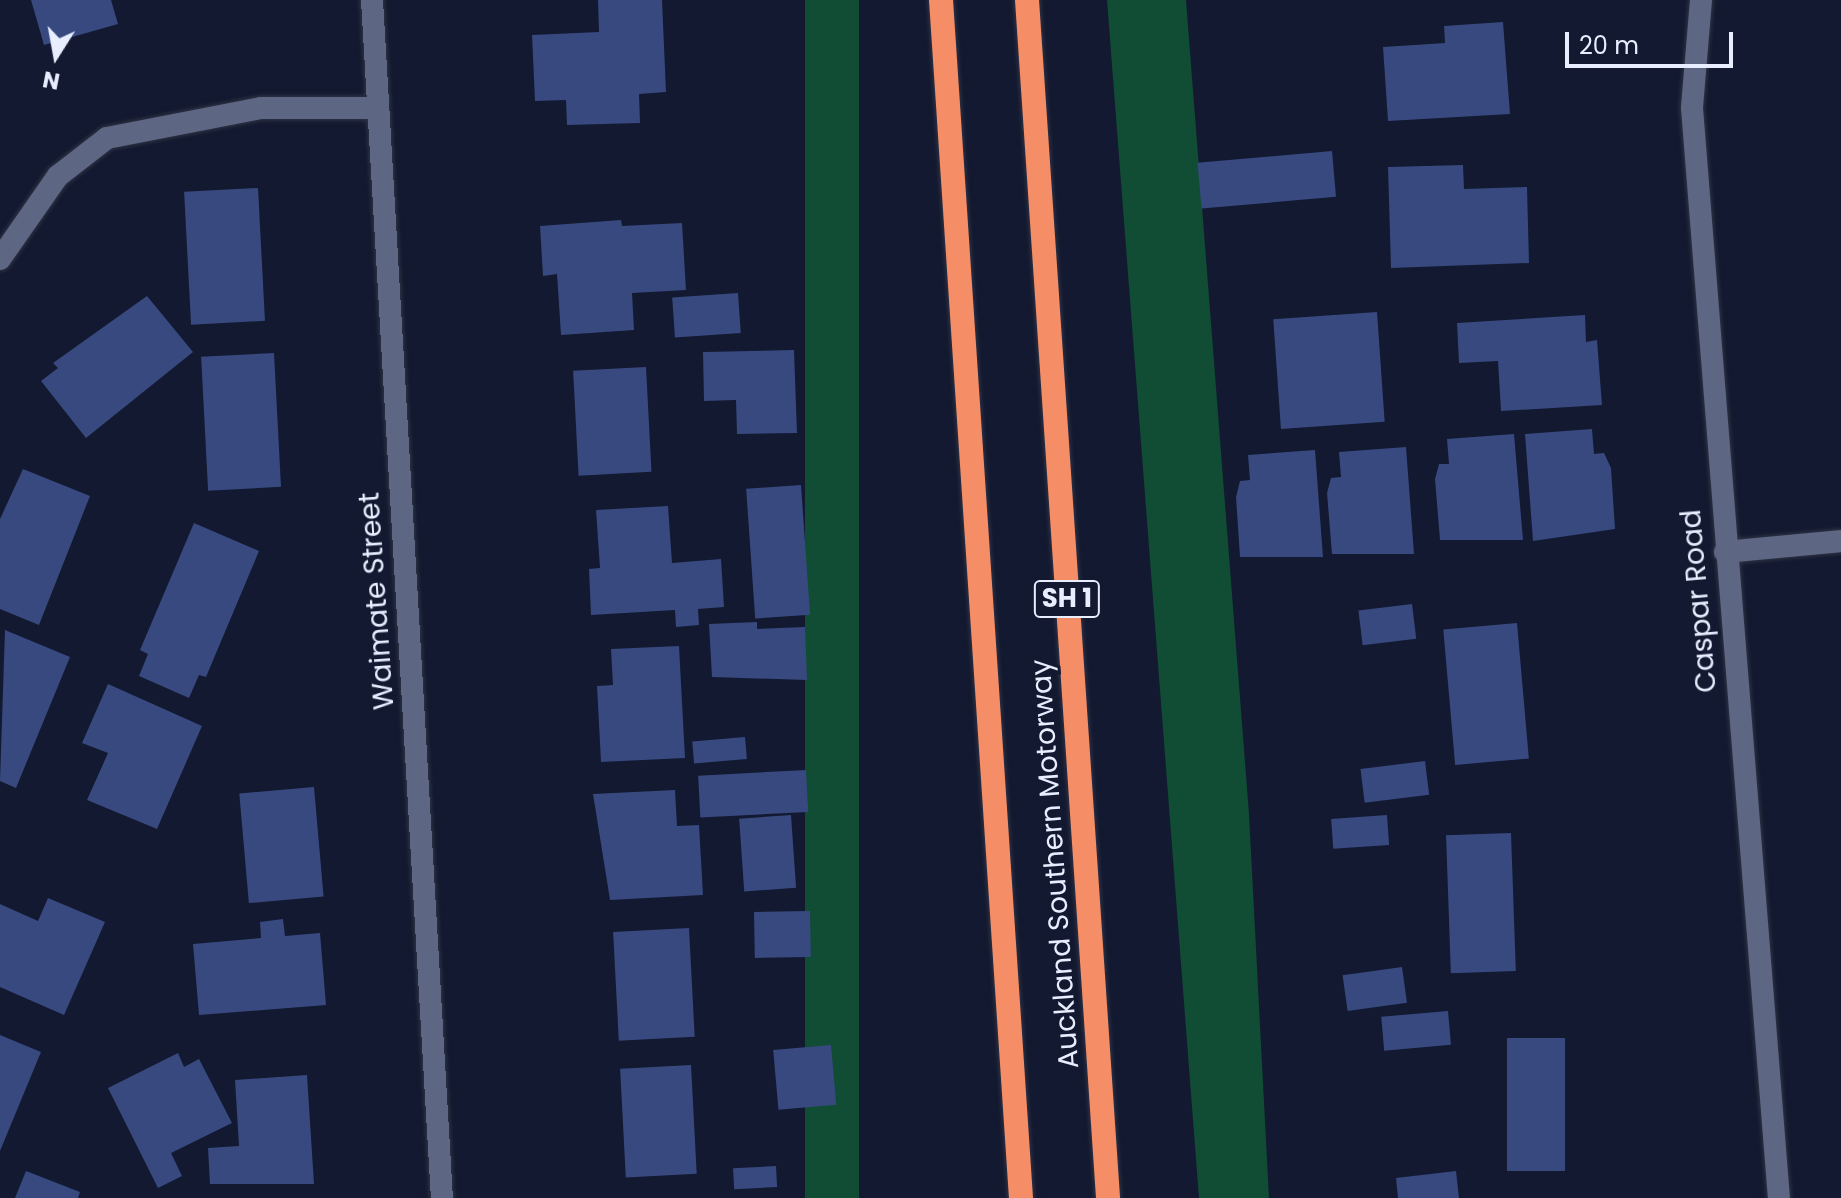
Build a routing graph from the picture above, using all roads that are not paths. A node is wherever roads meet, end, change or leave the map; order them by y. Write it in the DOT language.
graph roads {
  1 [pos="372,0"];
  2 [pos="941,0"];
  3 [pos="1027,0"];
  4 [pos="1701,0"];
  5 [pos="376,108"];
  6 [pos="0,259"];
  7 [pos="1841,541"];
  8 [pos="1725,552"];
  9 [pos="442,1198"];
  10 [pos="1021,1198"];
  11 [pos="1108,1198"];
  12 [pos="1779,1198"];
  1 -- 5 [label="street, Waimate Street"];
  2 -- 10 [label="highway, Auckland Southern Motorway"];
  3 -- 11 [label="highway, Auckland Southern Motorway / SH 1"];
  4 -- 8 [label="street, Caspar Road"];
  5 -- 6 [label="street"];
  5 -- 9 [label="street, Waimate Street"];
  7 -- 8 [label="street"];
  8 -- 12 [label="street, Caspar Road"];
}
